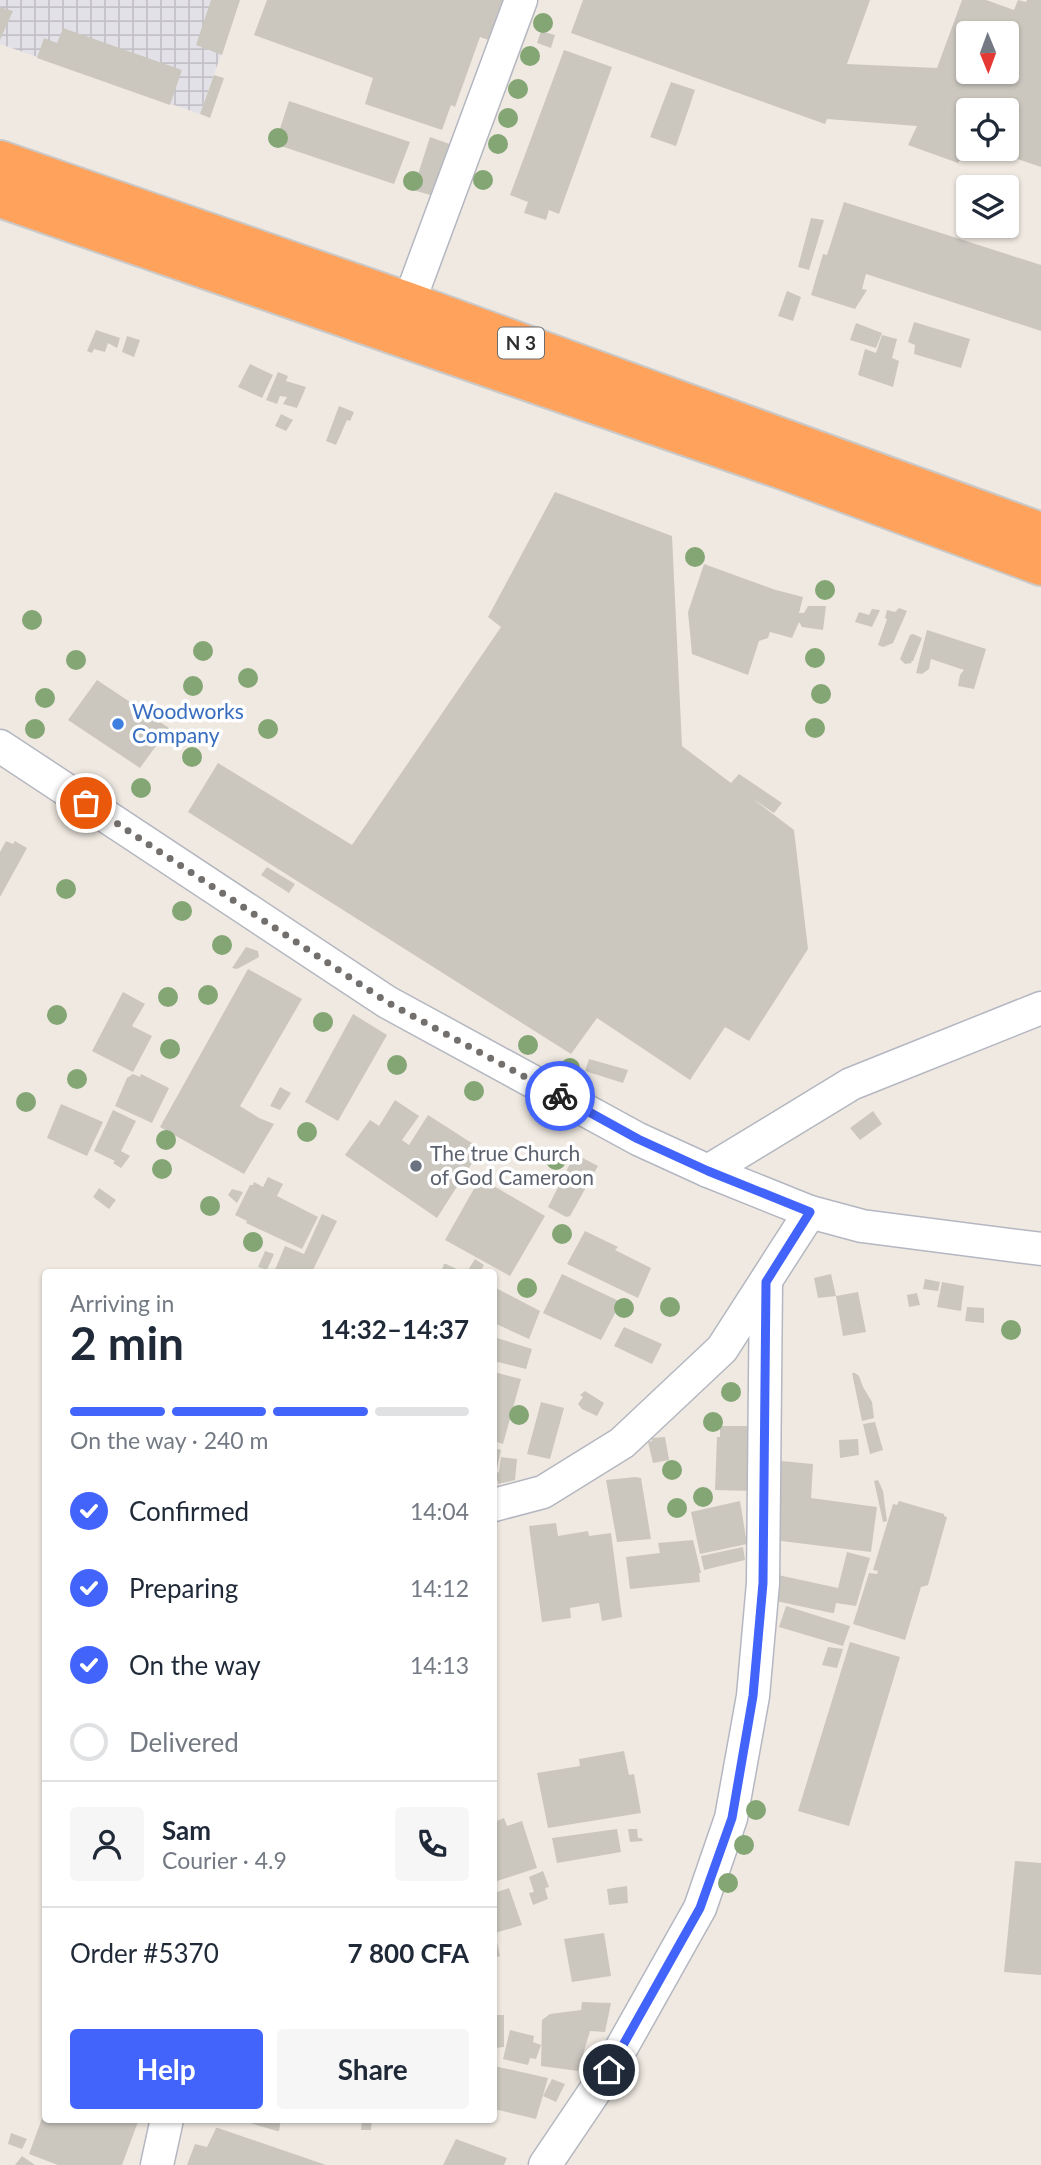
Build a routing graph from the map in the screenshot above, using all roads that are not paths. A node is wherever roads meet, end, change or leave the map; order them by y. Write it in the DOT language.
graph roads {
  1 [pos="521,0"];
  2 [pos="0,160"];
  3 [pos="0,198"];
  4 [pos="122,222"];
  5 [pos="409,302"];
  6 [pos="1041,532"];
  7 [pos="1041,566"];
  8 [pos="0,746"];
  9 [pos="1041,1008"];
  10 [pos="708,1171"];
  11 [pos="810,1212"];
  12 [pos="1041,1248"];
  13 [pos="766,1282"];
  14 [pos="497,1505"];
  15 [pos="166,2123"];
  16 [pos="157,2165"];
  17 [pos="545,2165"];
  1 -- 5 [label="street"];
  2 -- 4 [label="highway, N 3"];
  3 -- 4 [label="highway, N 3"];
  4 -- 5 [label="highway, N 3"];
  4 -- 7 [label="highway, N 3"];
  5 -- 6 [label="highway, N 3"];
  8 -- 10 [label="street"];
  9 -- 10 [label="street"];
  10 -- 11 [label="street"];
  11 -- 12 [label="street"];
  11 -- 13 [label="street"];
  13 -- 14 [label="street"];
  13 -- 17 [label="street"];
  15 -- 16 [label="street"];
}
